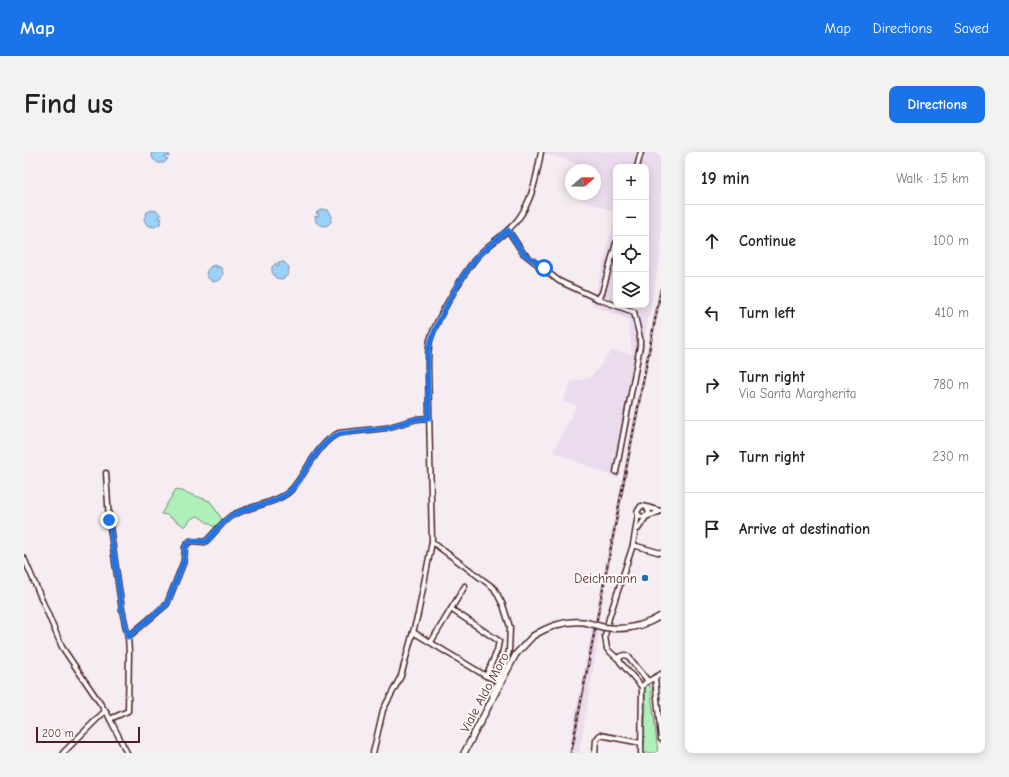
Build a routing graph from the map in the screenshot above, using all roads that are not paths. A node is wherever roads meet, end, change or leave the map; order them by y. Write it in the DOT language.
graph roads {
  1 [pos="541,152"];
  2 [pos="641,152"];
  3 [pos="638,164"];
  4 [pos="508,230"];
  5 [pos="613,254"];
  6 [pos="598,299"];
  7 [pos="429,418"];
  8 [pos="616,472"];
  9 [pos="106,473"];
  10 [pos="647,508"];
  11 [pos="661,511"];
  12 [pos="638,514"];
  13 [pos="646,517"];
  14 [pos="637,532"];
  15 [pos="432,542"];
  16 [pos="633,545"];
  17 [pos="661,553"];
  18 [pos="24,558"];
  19 [pos="465,586"];
  20 [pos="451,609"];
  21 [pos="661,616"];
  22 [pos="414,632"];
  23 [pos="128,637"];
  24 [pos="431,642"];
  25 [pos="619,660"];
  26 [pos="661,674"];
  27 [pos="486,676"];
  28 [pos="500,677"];
  29 [pos="655,678"];
  30 [pos="648,681"];
  31 [pos="642,687"];
  32 [pos="494,689"];
  33 [pos="492,698"];
  34 [pos="105,710"];
  35 [pos="110,719"];
  36 [pos="661,738"];
  37 [pos="641,743"];
  38 [pos="63,753"];
  39 [pos="126,753"];
  40 [pos="373,753"];
  41 [pos="464,753"];
  42 [pos="596,753"];
  43 [pos="641,753"];
  1 -- 4 [label="street"];
  2 -- 3 [label="street"];
  4 -- 6 [label="street"];
  4 -- 7 [label="street"];
  5 -- 6 [label="street"];
  6 -- 8 [label="street"];
  7 -- 15 [label="street"];
  7 -- 23 [label="street"];
  9 -- 23 [label="street"];
  10 -- 11 [label="street"];
  10 -- 12 [label="street"];
  10 -- 13 [label="street"];
  11 -- 13 [label="street"];
  12 -- 13 [label="street"];
  12 -- 14 [label="street"];
  13 -- 14 [label="street"];
  14 -- 16 [label="street"];
  15 -- 22 [label="street"];
  15 -- 28 [label="street"];
  16 -- 17 [label="street"];
  16 -- 25 [label="street"];
  18 -- 34 [label="street"];
  19 -- 20 [label="street"];
  20 -- 24 [label="street"];
  20 -- 27 [label="street"];
  21 -- 33 [label="main road, Viale Aldo Moro, bridge"];
  22 -- 24 [label="street"];
  22 -- 40 [label="street"];
  23 -- 35 [label="street"];
  24 -- 27 [label="street"];
  25 -- 30 [label="street"];
  25 -- 31 [label="street"];
  26 -- 29 [label="street"];
  27 -- 28 [label="street"];
  27 -- 32 [label="street"];
  28 -- 32 [label="street"];
  29 -- 30 [label="street"];
  29 -- 36 [label="street"];
  30 -- 31 [label="street"];
  31 -- 37 [label="street"];
  32 -- 33 [label="street"];
  33 -- 41 [label="main road, Viale Aldo Moro"];
  34 -- 35 [label="street"];
  34 -- 38 [label="street"];
  35 -- 39 [label="street"];
  37 -- 42 [label="street"];
  37 -- 43 [label="street"];
}
